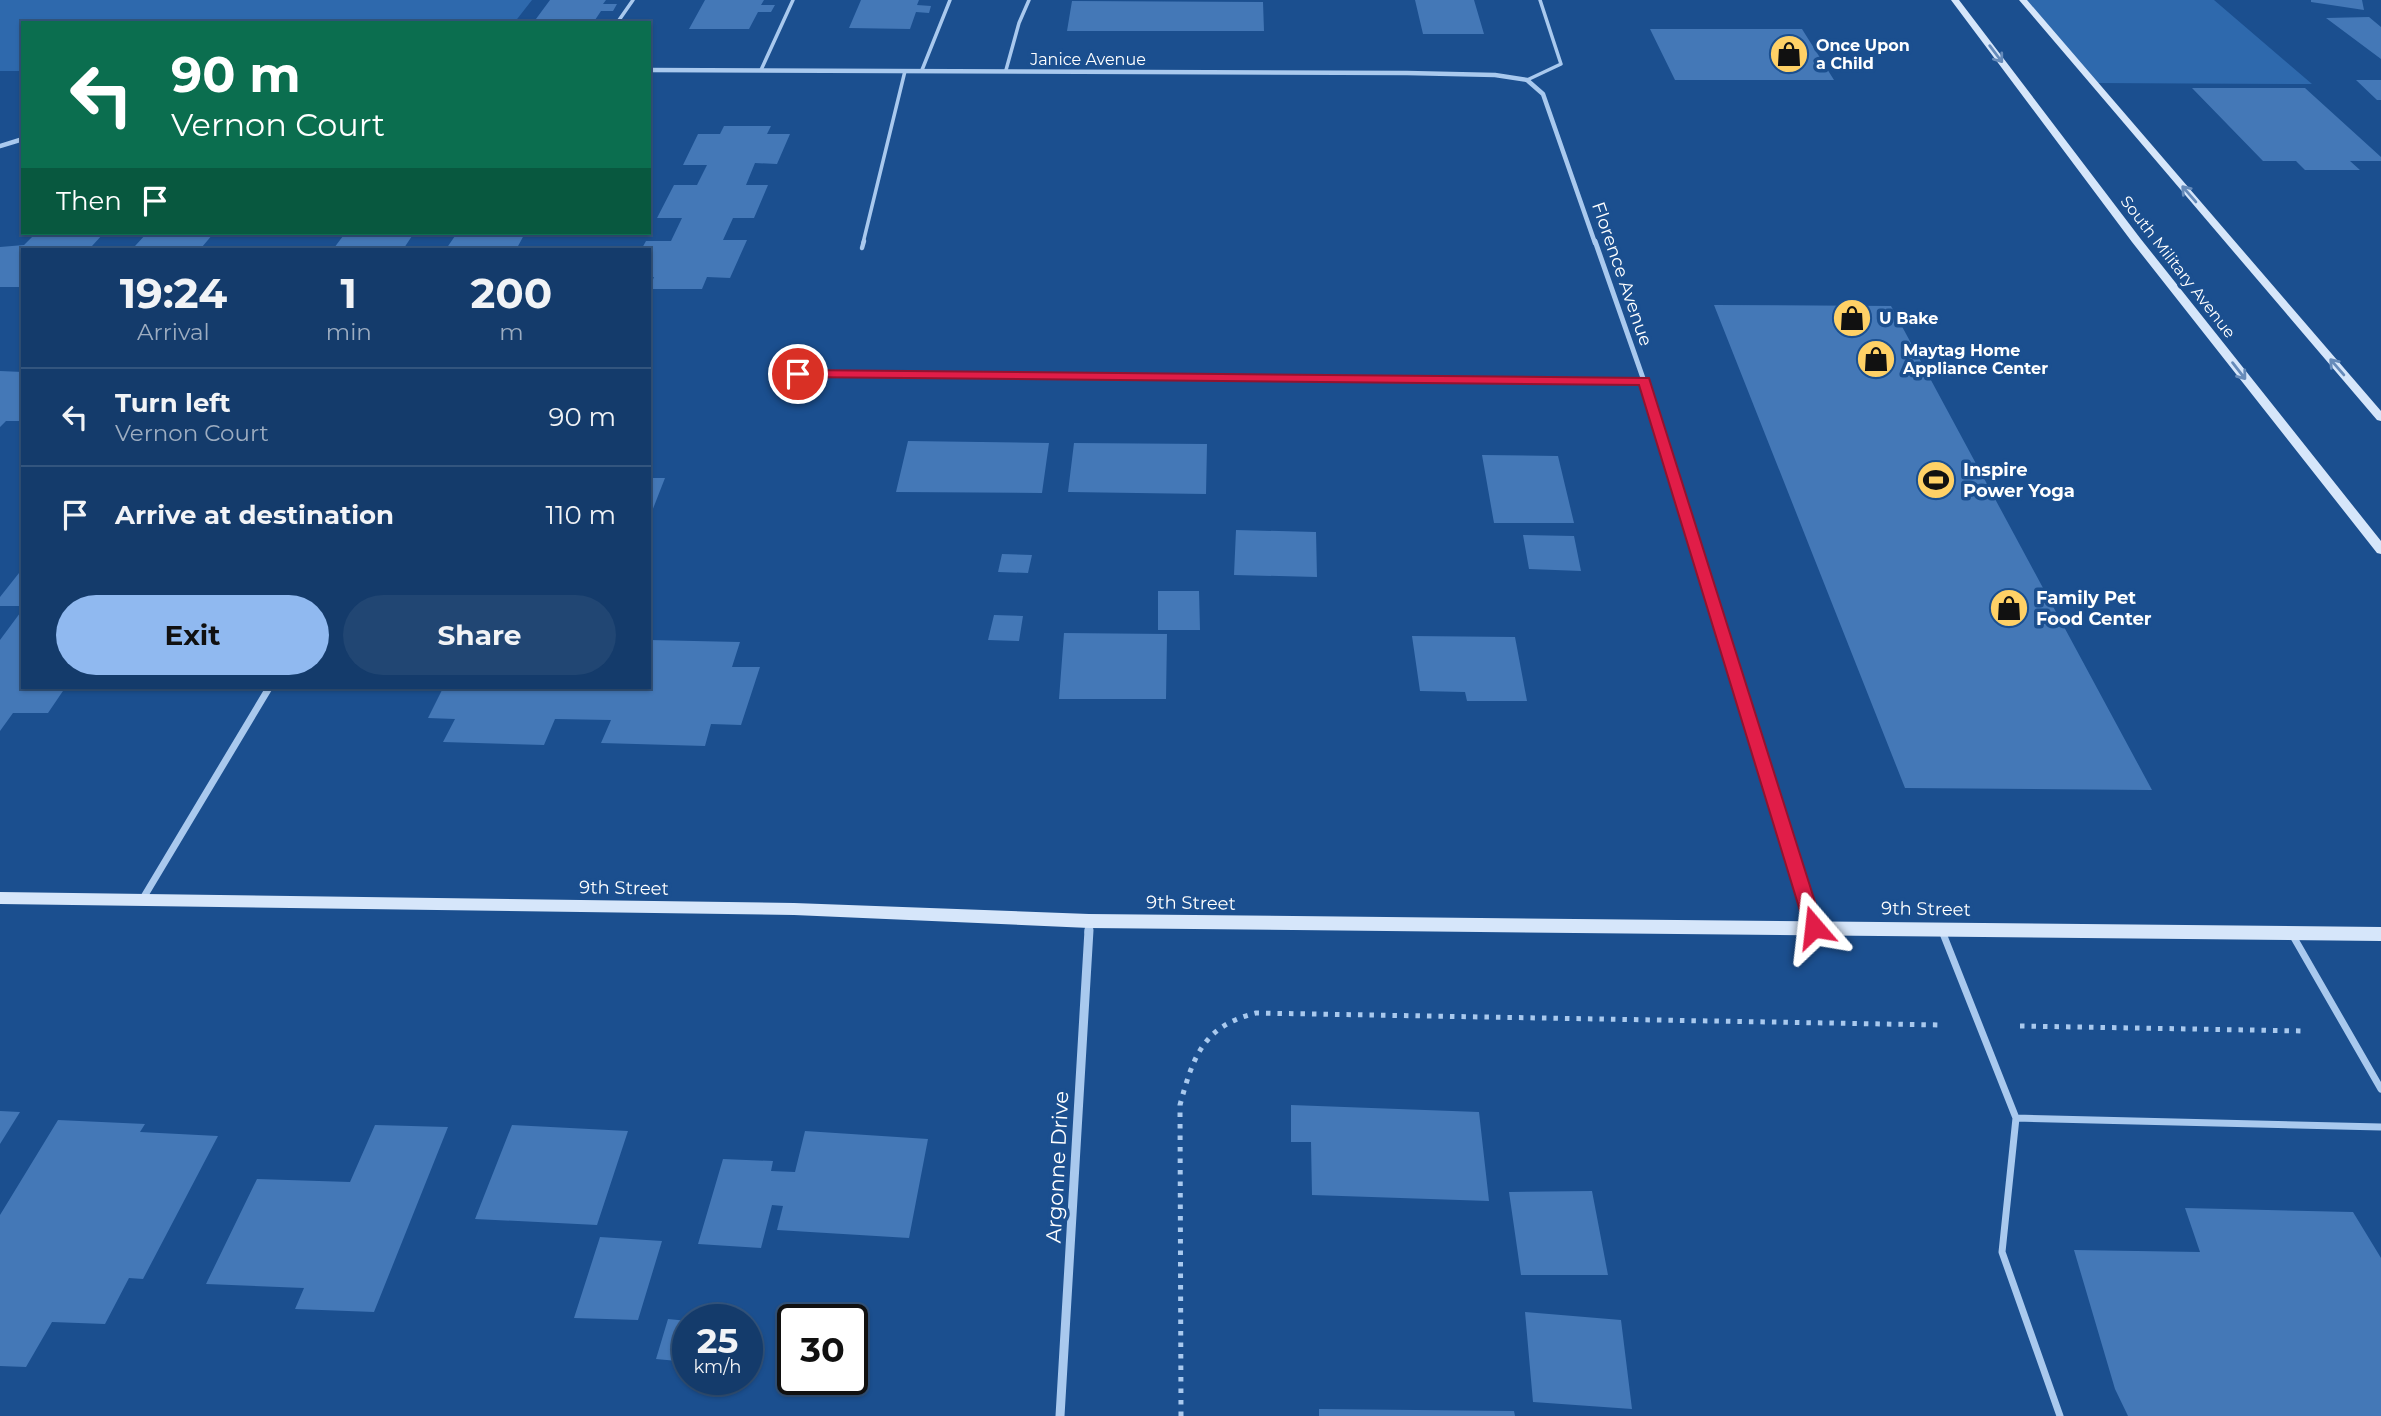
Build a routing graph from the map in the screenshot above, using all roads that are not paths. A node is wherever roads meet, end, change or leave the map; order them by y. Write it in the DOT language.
graph roads {
  1 [pos="633,0"];
  2 [pos="793,0"];
  3 [pos="950,0"];
  4 [pos="1029,0"];
  5 [pos="1540,0"];
  6 [pos="1955,0"];
  7 [pos="2023,0"];
  8 [pos="618,21"];
  9 [pos="651,70"];
  10 [pos="761,70"];
  11 [pos="905,71"];
  12 [pos="922,71"];
  13 [pos="1006,71"];
  14 [pos="1527,80"];
  15 [pos="21,140"];
  16 [pos="0,146"];
  17 [pos="862,248"];
  18 [pos="798,374"];
  19 [pos="1644,381"];
  20 [pos="2381,418"];
  21 [pos="2381,550"];
  22 [pos="268,689"];
  23 [pos="0,898"];
  24 [pos="141,900"];
  25 [pos="1089,921"];
  26 [pos="1814,927"];
  27 [pos="1941,928"];
  28 [pos="2291,933"];
  29 [pos="2381,934"];
  30 [pos="2381,1089"];
  31 [pos="2016,1118"];
  32 [pos="2381,1127"];
  33 [pos="1060,1416"];
  34 [pos="2060,1416"];
  1 -- 8 [label="lane"];
  2 -- 10 [label="lane"];
  3 -- 12 [label="lane"];
  4 -- 13 [label="lane"];
  5 -- 14 [label="lane"];
  6 -- 21 [label="main road, South Military Avenue, one-way"];
  20 -- 7 [label="main road, one-way"];
  9 -- 10 [label="street, Janice Avenue"];
  10 -- 11 [label="street, Janice Avenue"];
  11 -- 12 [label="street, Janice Avenue"];
  11 -- 17 [label="lane"];
  12 -- 13 [label="street, Janice Avenue"];
  13 -- 14 [label="street, Janice Avenue"];
  14 -- 19 [label="street, Florence Avenue"];
  15 -- 16 [label="street"];
  18 -- 19 [label="street"];
  19 -- 26 [label="street, Florence Avenue"];
  22 -- 24 [label="street"];
  23 -- 24 [label="main road, 9th Street"];
  24 -- 25 [label="main road, 9th Street"];
  25 -- 26 [label="main road, 9th Street"];
  25 -- 33 [label="street, Argonne Drive"];
  26 -- 27 [label="main road, 9th Street"];
  27 -- 28 [label="main road, 9th Street"];
  27 -- 31 [label="lane"];
  28 -- 29 [label="main road, 9th Street"];
  28 -- 30 [label="lane"];
  31 -- 32 [label="lane"];
  31 -- 34 [label="lane"];
}
